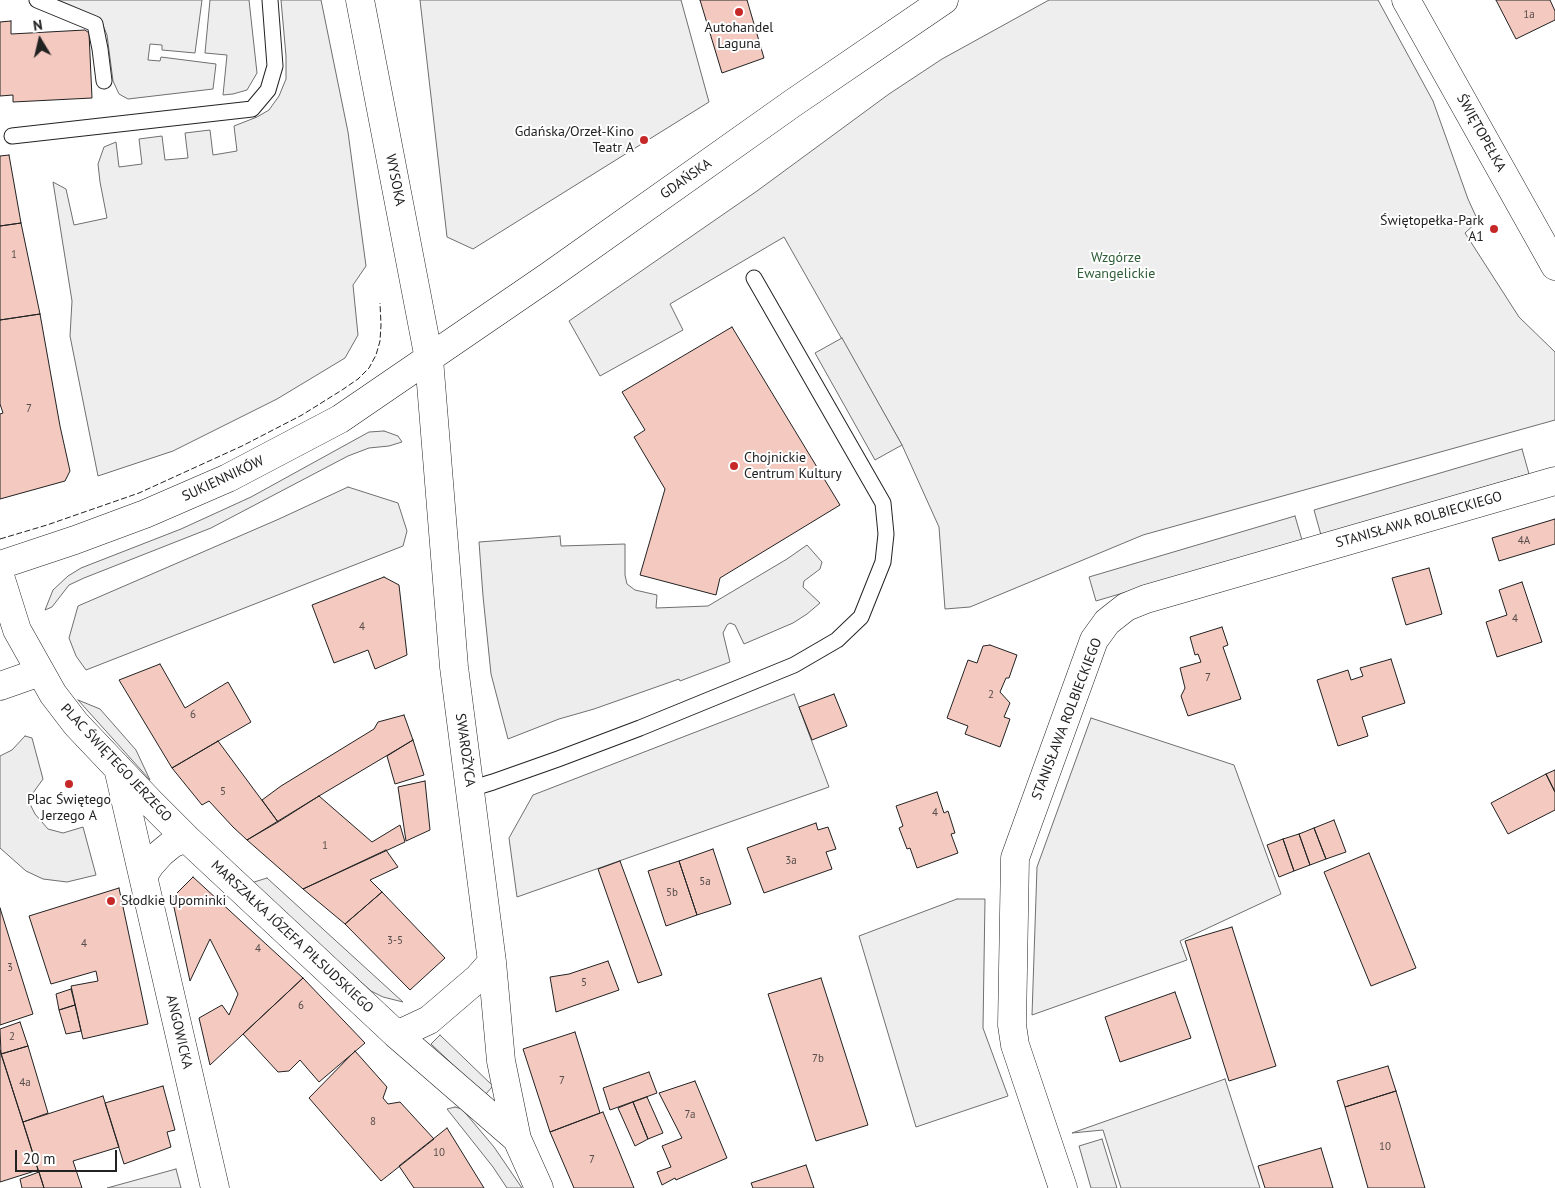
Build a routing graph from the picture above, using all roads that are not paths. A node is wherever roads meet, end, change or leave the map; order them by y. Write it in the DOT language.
graph roads {
  1 [pos="37,0"];
  2 [pos="270,0"];
  3 [pos="360,0"];
  4 [pos="944,0"];
  5 [pos="1406,0"];
  6 [pos="104,81"];
  7 [pos="12,136"];
  8 [pos="1555,266"];
  9 [pos="754,278"];
  10 [pos="430,359"];
  11 [pos="1555,480"];
  12 [pos="0,565"];
  13 [pos="0,576"];
  14 [pos="40,672"];
  15 [pos="0,686"];
  16 [pos="118,768"];
  17 [pos="470,789"];
  18 [pos="186,838"];
  19 [pos="143,876"];
  20 [pos="492,962"];
  21 [pos="398,1035"];
  22 [pos="517,1139"];
  23 [pos="215,1188"];
  24 [pos="539,1188"];
  25 [pos="1063,1188"];
  1 -- 6 [label="lane"];
  2 -- 7 [label="lane"];
  3 -- 10 [label="street, WYSOKA"];
  4 -- 10 [label="street, GDAŃSKA"];
  5 -- 8 [label="street, ŚWIĘTOPEŁKA"];
  9 -- 17 [label="lane"];
  10 -- 12 [label="street, SUKIENNIKÓW"];
  10 -- 17 [label="street, SWAROŻYCA"];
  11 -- 25 [label="street, STANISŁAWA ROLBIECKIEGO"];
  13 -- 14 [label="street, PLAC ŚWIĘTEGO JERZEGO"];
  14 -- 15 [label="street"];
  14 -- 16 [label="street, PLAC ŚWIĘTEGO JERZEGO"];
  16 -- 18 [label="street, PLAC ŚWIĘTEGO JERZEGO"];
  16 -- 19 [label="street, ANGOWICKA"];
  17 -- 20 [label="street, SWAROŻYCA"];
  18 -- 19 [label="street"];
  18 -- 21 [label="street, MARSZAŁKA JÓZEFA PIŁSUDSKIEGO"];
  19 -- 23 [label="street, ANGOWICKA"];
  20 -- 21 [label="street"];
  20 -- 22 [label="street, SWAROŻYCA"];
  21 -- 22 [label="street, MARSZAŁKA JÓZEFA PIŁSUDSKIEGO"];
  22 -- 24 [label="street, MARSZAŁKA JÓZEFA PIŁSUDSKIEGO"];
}
